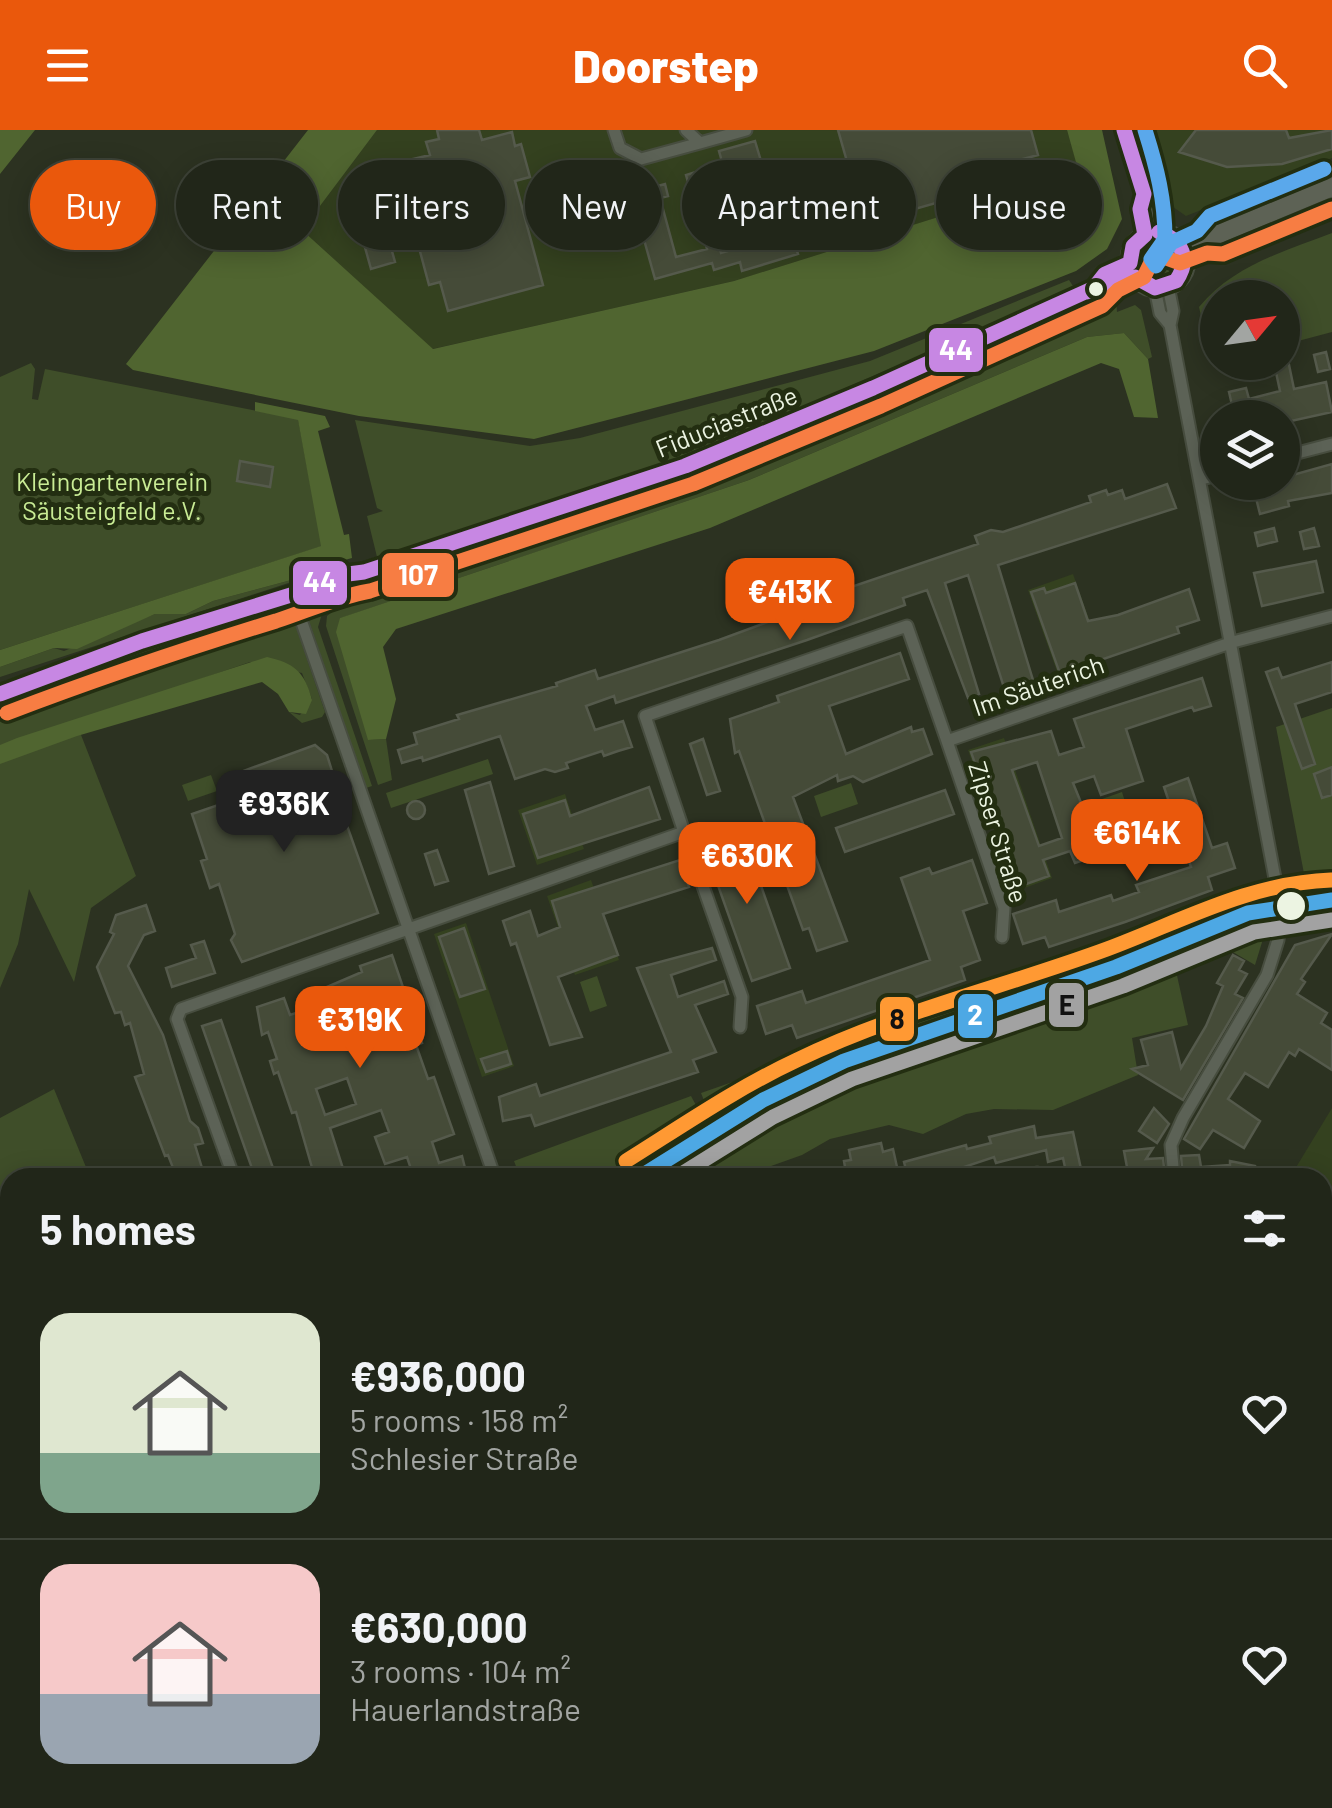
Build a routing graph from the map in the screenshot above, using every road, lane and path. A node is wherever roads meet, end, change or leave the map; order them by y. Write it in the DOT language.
graph roads {
  1 [pos="614,130"];
  2 [pos="686,130"];
  3 [pos="746,130"];
  4 [pos="1124,130"];
  5 [pos="700,144"];
  6 [pos="1332,187"];
  7 [pos="1152,233"];
  8 [pos="1182,250"];
  9 [pos="1132,270"];
  10 [pos="1161,287"];
  11 [pos="1332,444"];
  12 [pos="1300,453"];
  13 [pos="1200,479"];
  14 [pos="1204,500"];
  15 [pos="300,592"];
  16 [pos="1332,616"];
  17 [pos="1233,642"];
  18 [pos="0,694"];
  19 [pos="947,741"];
  20 [pos="684,832"];
  21 [pos="408,929"];
  22 [pos="1002,937"];
  23 [pos="740,1027"];
  24 [pos="230,1168"];
  25 [pos="492,1168"];
  26 [pos="1173,1168"];
  1 -- 5 [label="street"];
  2 -- 5 [label="street"];
  3 -- 5 [label="street"];
  4 -- 7 [label="street"];
  6 -- 8 [label="main road"];
  7 -- 8 [label="main road"];
  7 -- 9 [label="main road"];
  8 -- 10 [label="main road"];
  9 -- 10 [label="main road"];
  9 -- 15 [label="main road, Fiduciastraße"];
  10 -- 13 [label="street"];
  11 -- 12 [label="street"];
  14 -- 17 [label="street"];
  15 -- 18 [label="main road, Fiduciastraße"];
  15 -- 21 [label="street"];
  16 -- 17 [label="street, Im Säuterich"];
  17 -- 19 [label="street, Im Säuterich"];
  17 -- 26 [label="street"];
  19 -- 20 [label="street, Im Säuterich"];
  19 -- 22 [label="street, Zipser Straße"];
  20 -- 21 [label="street"];
  20 -- 23 [label="street"];
  21 -- 24 [label="street"];
  21 -- 25 [label="street"];
}
